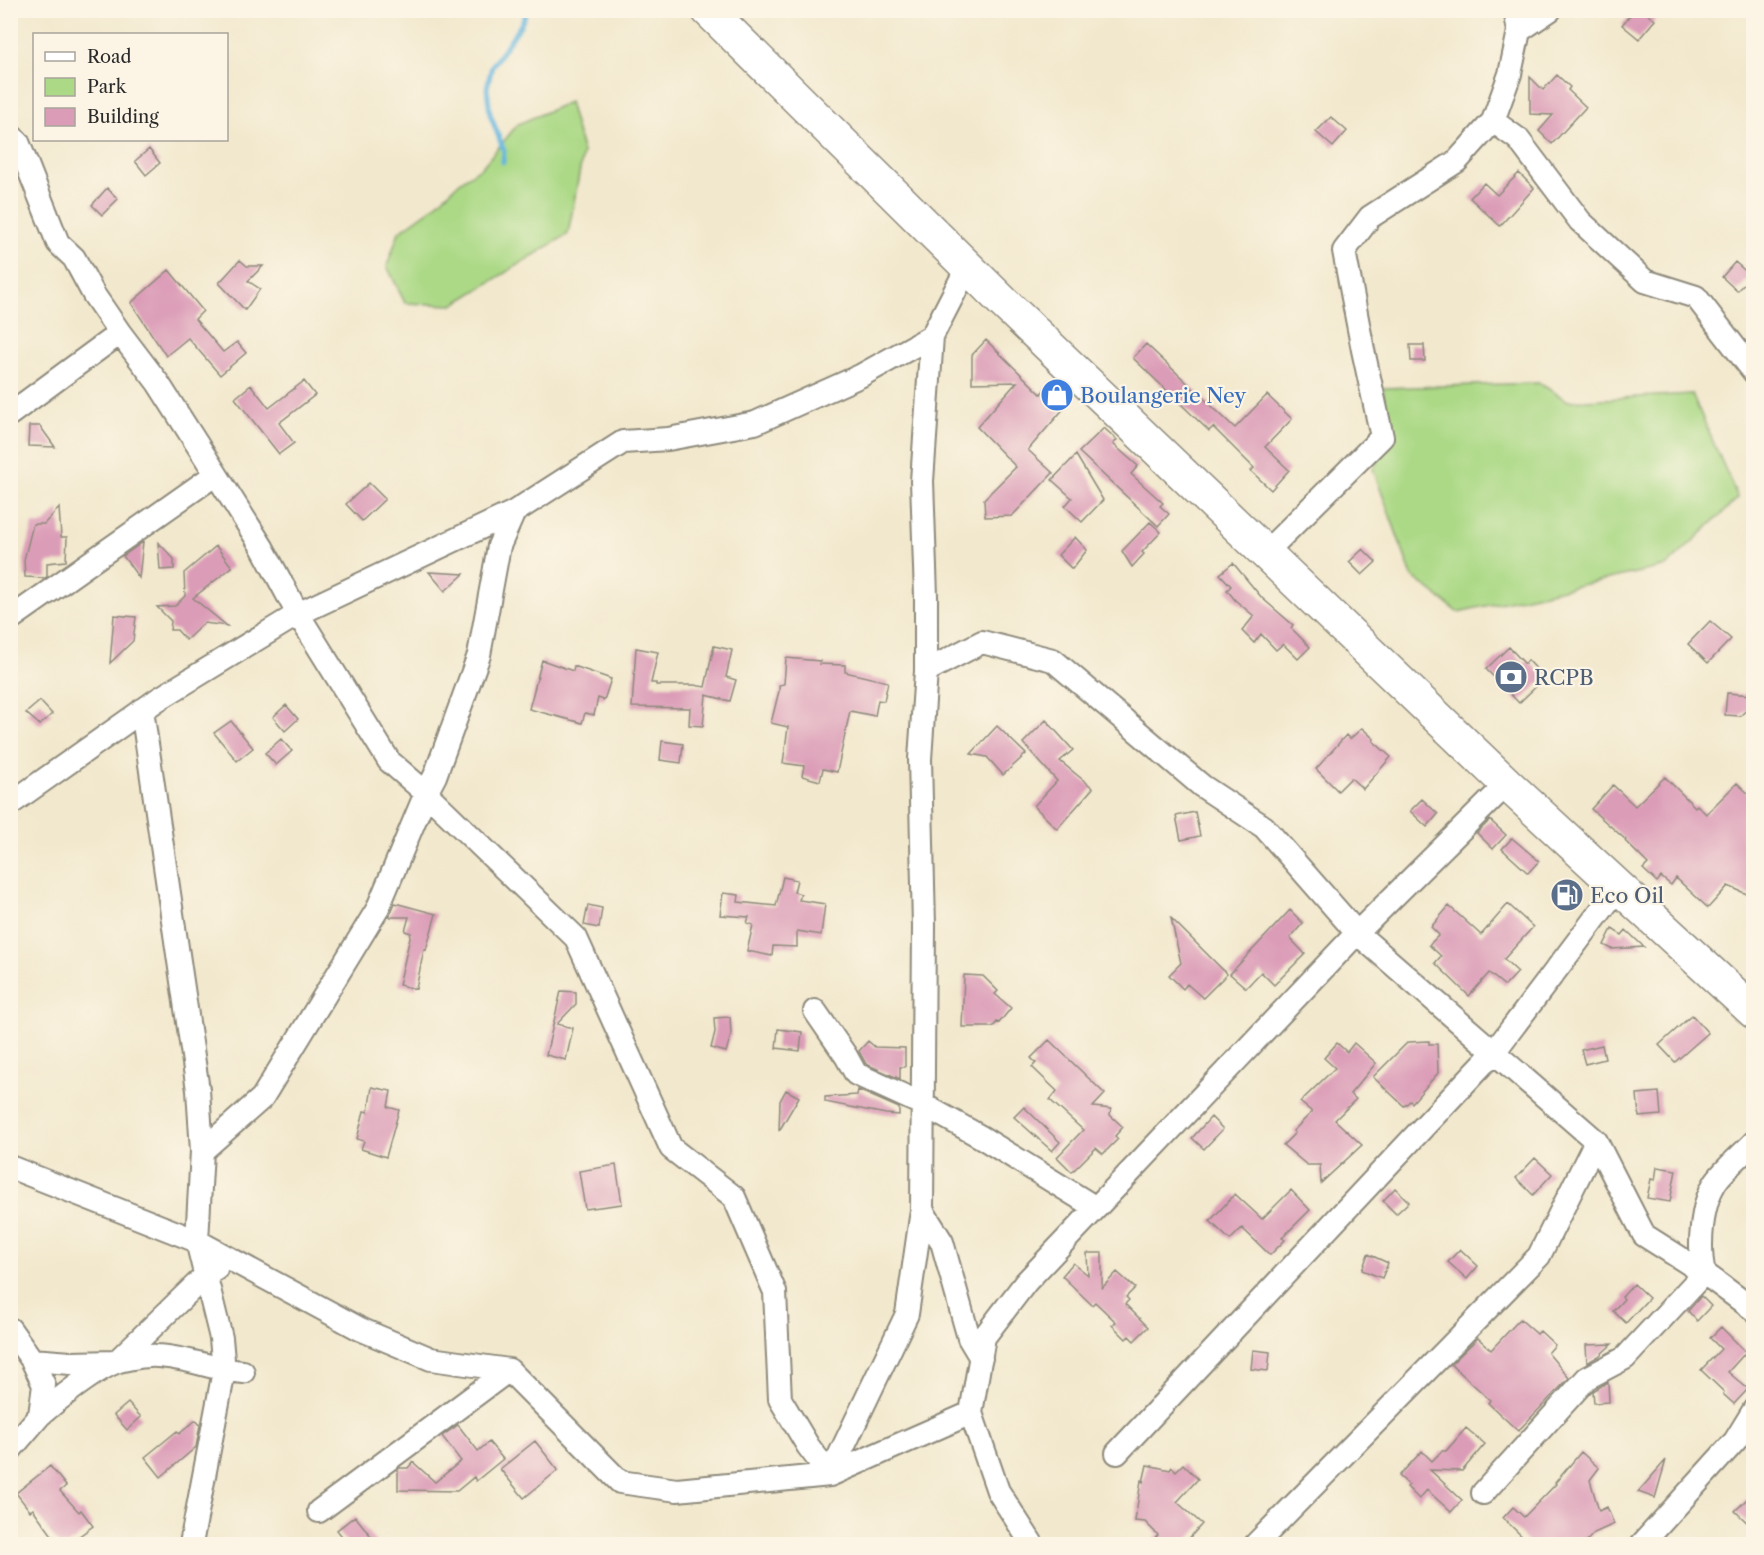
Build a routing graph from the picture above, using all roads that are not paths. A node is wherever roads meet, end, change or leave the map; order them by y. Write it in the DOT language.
graph roads {
  1 [pos="708,10"];
  2 [pos="1550,10"];
  3 [pos="1517,21"];
  4 [pos="1493,121"];
  5 [pos="10,135"];
  6 [pos="968,266"];
  7 [pos="120,333"];
  8 [pos="932,336"];
  9 [pos="1754,372"];
  10 [pos="10,414"];
  11 [pos="216,474"];
  12 [pos="514,512"];
  13 [pos="1266,552"];
  14 [pos="298,614"];
  15 [pos="10,619"];
  16 [pos="926,671"];
  17 [pos="142,710"];
  18 [pos="1507,784"];
  19 [pos="426,793"];
  20 [pos="10,804"];
  21 [pos="1618,888"];
  22 [pos="1357,933"];
  23 [pos="815,1011"];
  24 [pos="1754,1012"];
  25 [pos="1494,1052"];
  26 [pos="922,1104"];
  27 [pos="1596,1141"];
  28 [pos="1754,1142"];
  29 [pos="202,1151"];
  30 [pos="10,1167"];
  31 [pos="1096,1208"];
  32 [pos="922,1210"];
  33 [pos="197,1241"];
  34 [pos="229,1260"];
  35 [pos="1704,1273"];
  36 [pos="206,1276"];
  37 [pos="1754,1310"];
  38 [pos="10,1329"];
  39 [pos="981,1358"];
  40 [pos="32,1360"];
  41 [pos="117,1362"];
  42 [pos="509,1370"];
  43 [pos="234,1371"];
  44 [pos="1754,1410"];
  45 [pos="971,1413"];
  46 [pos="40,1415"];
  47 [pos="10,1450"];
  48 [pos="1117,1453"];
  49 [pos="830,1475"];
  50 [pos="1483,1493"];
  51 [pos="319,1511"];
  52 [pos="191,1545"];
  53 [pos="1032,1545"];
  54 [pos="1256,1545"];
  55 [pos="1642,1545"];
  1 -- 6 [label="highway"];
  2 -- 3 [label="street"];
  3 -- 4 [label="street"];
  4 -- 9 [label="street"];
  4 -- 13 [label="street"];
  5 -- 7 [label="street"];
  6 -- 8 [label="street"];
  6 -- 13 [label="highway"];
  7 -- 10 [label="street"];
  7 -- 11 [label="street"];
  8 -- 12 [label="street"];
  8 -- 16 [label="street"];
  11 -- 14 [label="street"];
  11 -- 15 [label="street"];
  12 -- 14 [label="street"];
  12 -- 19 [label="street"];
  13 -- 18 [label="highway"];
  14 -- 17 [label="street"];
  14 -- 19 [label="street"];
  16 -- 22 [label="street"];
  16 -- 26 [label="street"];
  17 -- 20 [label="street"];
  17 -- 29 [label="street"];
  18 -- 21 [label="highway"];
  18 -- 22 [label="street"];
  19 -- 29 [label="street"];
  19 -- 49 [label="street"];
  21 -- 24 [label="highway"];
  21 -- 25 [label="street"];
  22 -- 25 [label="street"];
  22 -- 31 [label="street"];
  23 -- 26 [label="street"];
  25 -- 27 [label="street"];
  25 -- 48 [label="street"];
  26 -- 31 [label="street"];
  26 -- 32 [label="street"];
  27 -- 35 [label="street"];
  27 -- 54 [label="street"];
  28 -- 35 [label="street"];
  29 -- 33 [label="street"];
  30 -- 33 [label="street"];
  31 -- 39 [label="street"];
  32 -- 39 [label="street"];
  32 -- 49 [label="street"];
  33 -- 34 [label="street"];
  33 -- 36 [label="street"];
  34 -- 36 [label="street"];
  34 -- 42 [label="street"];
  35 -- 37 [label="street"];
  35 -- 50 [label="street"];
  36 -- 41 [label="street"];
  36 -- 43 [label="street"];
  38 -- 40 [label="street"];
  39 -- 45 [label="street"];
  40 -- 41 [label="street"];
  40 -- 46 [label="street"];
  41 -- 43 [label="street"];
  41 -- 46 [label="street"];
  42 -- 49 [label="street"];
  42 -- 51 [label="street"];
  43 -- 52 [label="street"];
  44 -- 55 [label="street"];
  45 -- 49 [label="street"];
  45 -- 53 [label="street"];
  46 -- 47 [label="street"];
}
